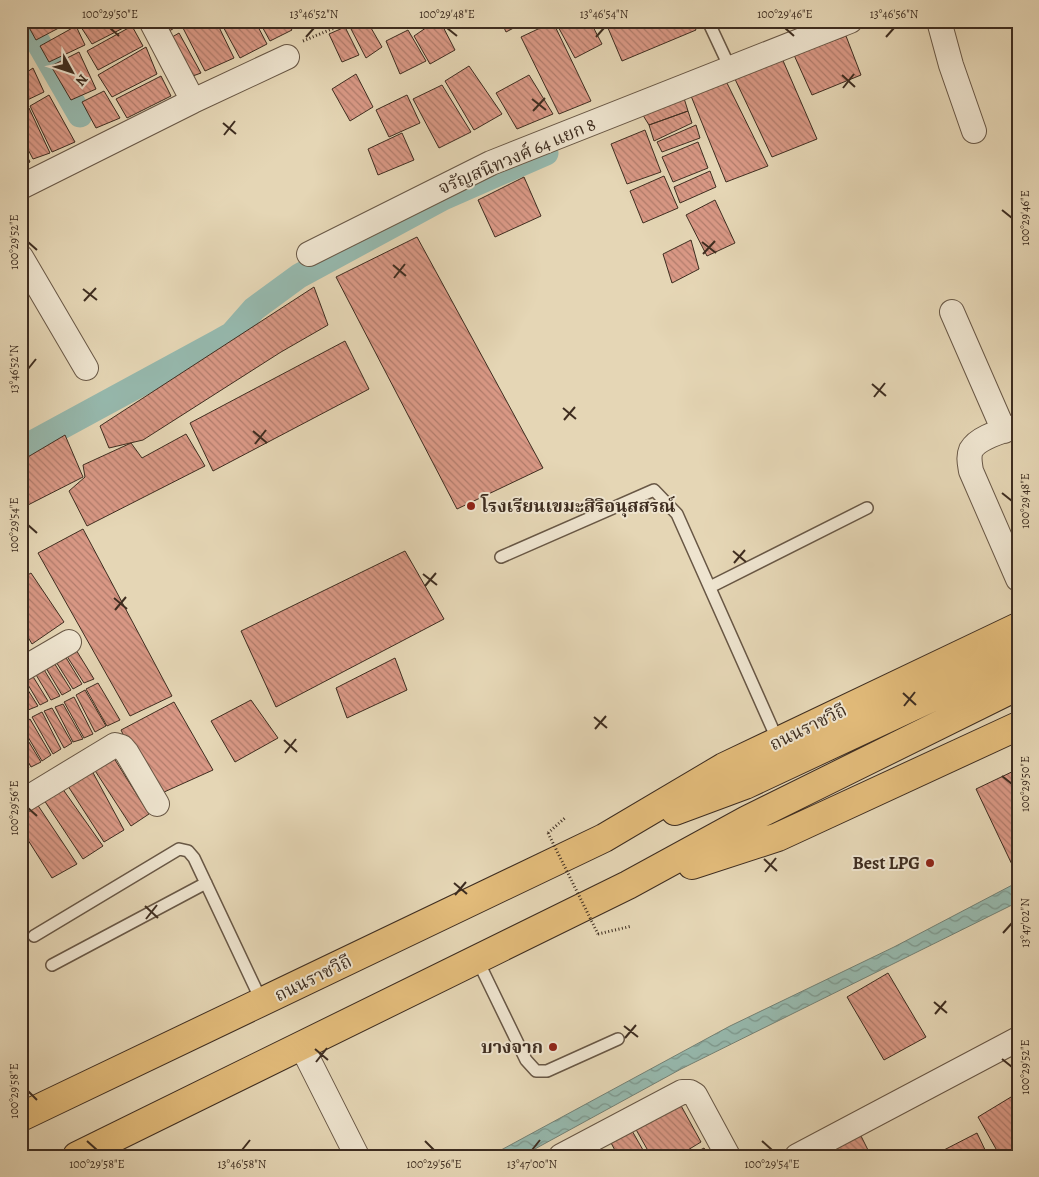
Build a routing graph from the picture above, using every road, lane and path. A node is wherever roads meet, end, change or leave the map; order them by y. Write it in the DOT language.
graph roads {
  1 [pos="151,21"];
  2 [pos="351,21"];
  3 [pos="708,21"];
  4 [pos="850,21"];
  5 [pos="939,21"];
  6 [pos="287,57"];
  7 [pos="730,68"];
  8 [pos="193,101"];
  9 [pos="974,130"];
  10 [pos="21,187"];
  11 [pos="308,254"];
  12 [pos="21,257"];
  13 [pos="952,312"];
  14 [pos="86,368"];
  15 [pos="1011,429"];
  16 [pos="867,508"];
  17 [pos="501,557"];
  18 [pos="1018,579"];
  19 [pos="710,587"];
  20 [pos="1018,627"];
  21 [pos="69,642"];
  22 [pos="1018,657"];
  23 [pos="21,670"];
  24 [pos="1018,686"];
  25 [pos="1018,726"];
  26 [pos="778,741"];
  27 [pos="21,802"];
  28 [pos="157,804"];
  29 [pos="566,817"];
  30 [pos="604,838"];
  31 [pos="206,883"];
  32 [pos="628,885"];
  33 [pos="632,926"];
  34 [pos="34,936"];
  35 [pos="477,959"];
  36 [pos="52,965"];
  37 [pos="262,1002"];
  38 [pos="618,1038"];
  39 [pos="1018,1039"];
  40 [pos="301,1045"];
  41 [pos="21,1118"];
  42 [pos="76,1156"];
  43 [pos="357,1156"];
  44 [pos="561,1156"];
  45 [pos="728,1156"];
  46 [pos="797,1156"];
  1 -- 8 [label="street"];
  2 -- 6 [label="path"];
  3 -- 7 [label="lane"];
  4 -- 7 [label="street, จรัญสนิทวงศ์ 64 แยก 8"];
  5 -- 9 [label="street"];
  6 -- 8 [label="street"];
  7 -- 11 [label="street, จรัญสนิทวงศ์ 64 แยก 8"];
  8 -- 10 [label="street"];
  12 -- 14 [label="street"];
  13 -- 15 [label="street"];
  15 -- 18 [label="street"];
  16 -- 19 [label="lane"];
  17 -- 19 [label="lane"];
  19 -- 26 [label="lane"];
  20 -- 26 [label="main road, ถนนราชวิถี"];
  21 -- 23 [label="street"];
  22 -- 30 [label="main road, ถนนราชวิถี"];
  24 -- 32 [label="main road"];
  25 -- 32 [label="main road"];
  26 -- 30 [label="main road, ถนนราชวิถี"];
  27 -- 28 [label="street"];
  29 -- 33 [label="path, bridge"];
  30 -- 37 [label="main road, ถนนราชวิถี"];
  31 -- 34 [label="lane"];
  31 -- 36 [label="lane"];
  31 -- 37 [label="lane"];
  32 -- 35 [label="main road"];
  35 -- 38 [label="lane"];
  35 -- 40 [label="main road"];
  37 -- 41 [label="main road, ถนนราชวิถี"];
  39 -- 46 [label="street"];
  40 -- 42 [label="main road"];
  40 -- 43 [label="street"];
  44 -- 45 [label="street"];
}
